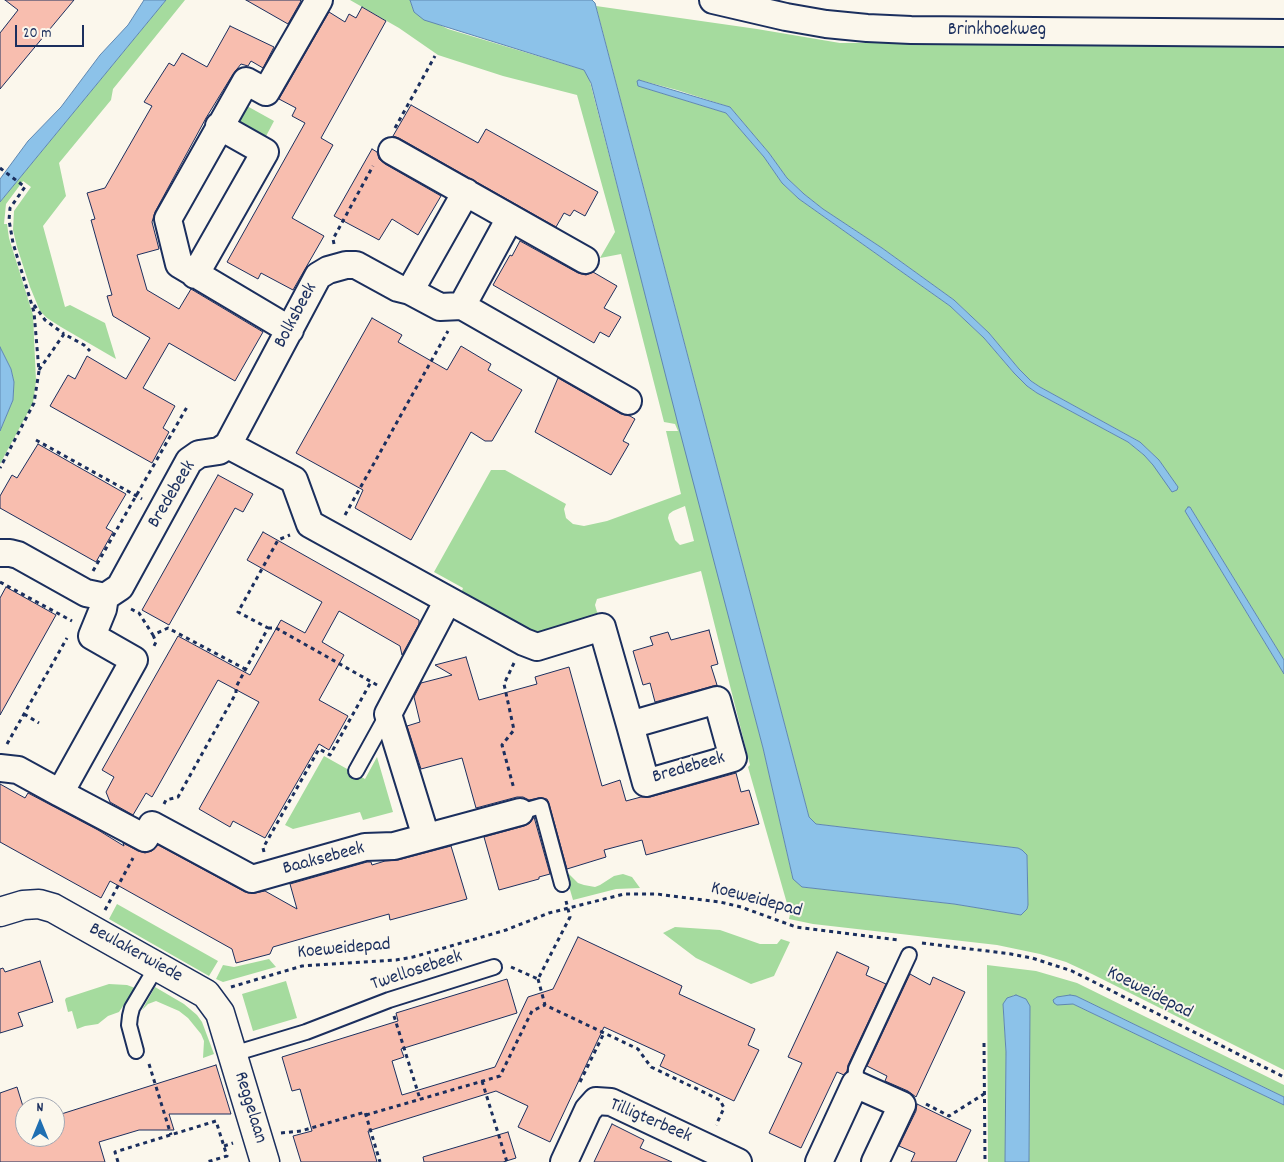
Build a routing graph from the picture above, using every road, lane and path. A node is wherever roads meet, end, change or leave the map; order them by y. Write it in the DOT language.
graph roads {
  1 [pos="319,0"];
  2 [pos="713,0"];
  3 [pos="1284,33"];
  4 [pos="219,126"];
  5 [pos="392,152"];
  6 [pos="0,168"];
  7 [pos="466,192"];
  8 [pos="510,218"];
  9 [pos="585,260"];
  10 [pos="195,274"];
  11 [pos="410,291"];
  12 [pos="32,303"];
  13 [pos="462,306"];
  14 [pos="290,330"];
  15 [pos="64,334"];
  16 [pos="90,351"];
  17 [pos="39,371"];
  18 [pos="628,401"];
  19 [pos="187,406"];
  20 [pos="36,440"];
  21 [pos="228,445"];
  22 [pos="0,468"];
  23 [pos="136,496"];
  24 [pos="310,524"];
  25 [pos="333,537"];
  26 [pos="0,553"];
  27 [pos="0,582"];
  28 [pos="94,594"];
  29 [pos="448,600"];
  30 [pos="268,628"];
  31 [pos="83,630"];
  32 [pos="524,642"];
  33 [pos="245,669"];
  34 [pos="24,714"];
  35 [pos="388,714"];
  36 [pos="39,723"];
  37 [pos="630,725"];
  38 [pos="2,759"];
  39 [pos="356,771"];
  40 [pos="60,793"];
  41 [pos="520,812"];
  42 [pos="148,832"];
  43 [pos="426,837"];
  44 [pos="270,874"];
  45 [pos="562,884"];
  46 [pos="568,908"];
  47 [pos="0,912"];
  48 [pos="93,931"];
  49 [pos="906,941"];
  50 [pos="915,942"];
  51 [pos="909,956"];
  52 [pos="157,966"];
  53 [pos="494,967"];
  54 [pos="538,979"];
  55 [pos="206,994"];
  56 [pos="389,1000"];
  57 [pos="545,1006"];
  58 [pos="984,1043"];
  59 [pos="142,1054"];
  60 [pos="233,1054"];
  61 [pos="1284,1077"];
  62 [pos="482,1081"];
  63 [pos="856,1084"];
  64 [pos="984,1094"];
  65 [pos="420,1099"];
  66 [pos="902,1105"];
  67 [pos="366,1115"];
  68 [pos="171,1135"];
  69 [pos="258,1136"];
  70 [pos="706,1147"];
  71 [pos="118,1162"];
  72 [pos="207,1162"];
  73 [pos="265,1162"];
  74 [pos="380,1162"];
  75 [pos="507,1162"];
  76 [pos="564,1162"];
  77 [pos="738,1162"];
  78 [pos="819,1162"];
  79 [pos="875,1162"];
  80 [pos="985,1162"];
  1 -- 4 [label="street"];
  2 -- 3 [label="street, Brinkhoekweg"];
  4 -- 10 [label="street"];
  4 -- 10 [label="street"];
  5 -- 7 [label="street"];
  6 -- 12 [label="path"];
  7 -- 8 [label="street"];
  7 -- 11 [label="street"];
  8 -- 9 [label="street"];
  8 -- 13 [label="street"];
  10 -- 14 [label="street"];
  11 -- 13 [label="street, Bolksbeek"];
  11 -- 14 [label="street, Bolksbeek"];
  12 -- 15 [label="path"];
  12 -- 17 [label="path"];
  13 -- 18 [label="street, Bolksbeek"];
  13 -- 25 [label="path"];
  14 -- 21 [label="street, Bolksbeek"];
  15 -- 16 [label="path"];
  15 -- 17 [label="path"];
  17 -- 22 [label="path"];
  19 -- 23 [label="path"];
  20 -- 23 [label="path"];
  21 -- 24 [label="street"];
  21 -- 28 [label="street, Bredebeek"];
  23 -- 28 [label="path"];
  24 -- 25 [label="street"];
  24 -- 30 [label="path"];
  25 -- 29 [label="street"];
  26 -- 28 [label="street"];
  27 -- 31 [label="path"];
  28 -- 31 [label="street"];
  28 -- 33 [label="path"];
  29 -- 32 [label="street"];
  29 -- 35 [label="street"];
  30 -- 33 [label="path"];
  30 -- 44 [label="path"];
  31 -- 34 [label="path"];
  31 -- 40 [label="street"];
  32 -- 37 [label="street"];
  32 -- 41 [label="path"];
  33 -- 42 [label="path"];
  34 -- 36 [label="path"];
  34 -- 38 [label="path"];
  35 -- 39 [label="lane"];
  35 -- 43 [label="street"];
  38 -- 40 [label="street"];
  40 -- 42 [label="street, Baaksebeek"];
  41 -- 43 [label="street, Baaksebeek"];
  41 -- 45 [label="lane"];
  42 -- 44 [label="street, Baaksebeek"];
  42 -- 48 [label="path"];
  43 -- 44 [label="street, Baaksebeek"];
  46 -- 49 [label="path, Koeweidepad"];
  46 -- 54 [label="path"];
  46 -- 55 [label="path, Koeweidepad"];
  47 -- 48 [label="street, Beulakerwiede"];
  48 -- 52 [label="street, Beulakerwiede"];
  50 -- 61 [label="path, Koeweidepad"];
  51 -- 63 [label="lane"];
  52 -- 55 [label="street, Beulakerwiede"];
  52 -- 59 [label="lane"];
  53 -- 54 [label="path"];
  53 -- 56 [label="lane, Twellosebeek"];
  54 -- 57 [label="path"];
  55 -- 60 [label="street, Beulakerwiede"];
  56 -- 60 [label="lane, Twellosebeek"];
  56 -- 65 [label="path"];
  57 -- 62 [label="path"];
  57 -- 70 [label="path"];
  58 -- 64 [label="path"];
  59 -- 68 [label="path"];
  60 -- 69 [label="street, Reggelaan"];
  62 -- 65 [label="path"];
  62 -- 75 [label="path"];
  63 -- 66 [label="street"];
  63 -- 78 [label="street"];
  64 -- 66 [label="path"];
  64 -- 80 [label="path"];
  65 -- 67 [label="path"];
  66 -- 79 [label="street"];
  67 -- 69 [label="path"];
  67 -- 74 [label="path"];
  68 -- 71 [label="path"];
  68 -- 72 [label="path"];
  69 -- 73 [label="street, Reggelaan"];
  70 -- 76 [label="street, Tilligterbeek"];
  70 -- 77 [label="street, Tilligterbeek"];
}
